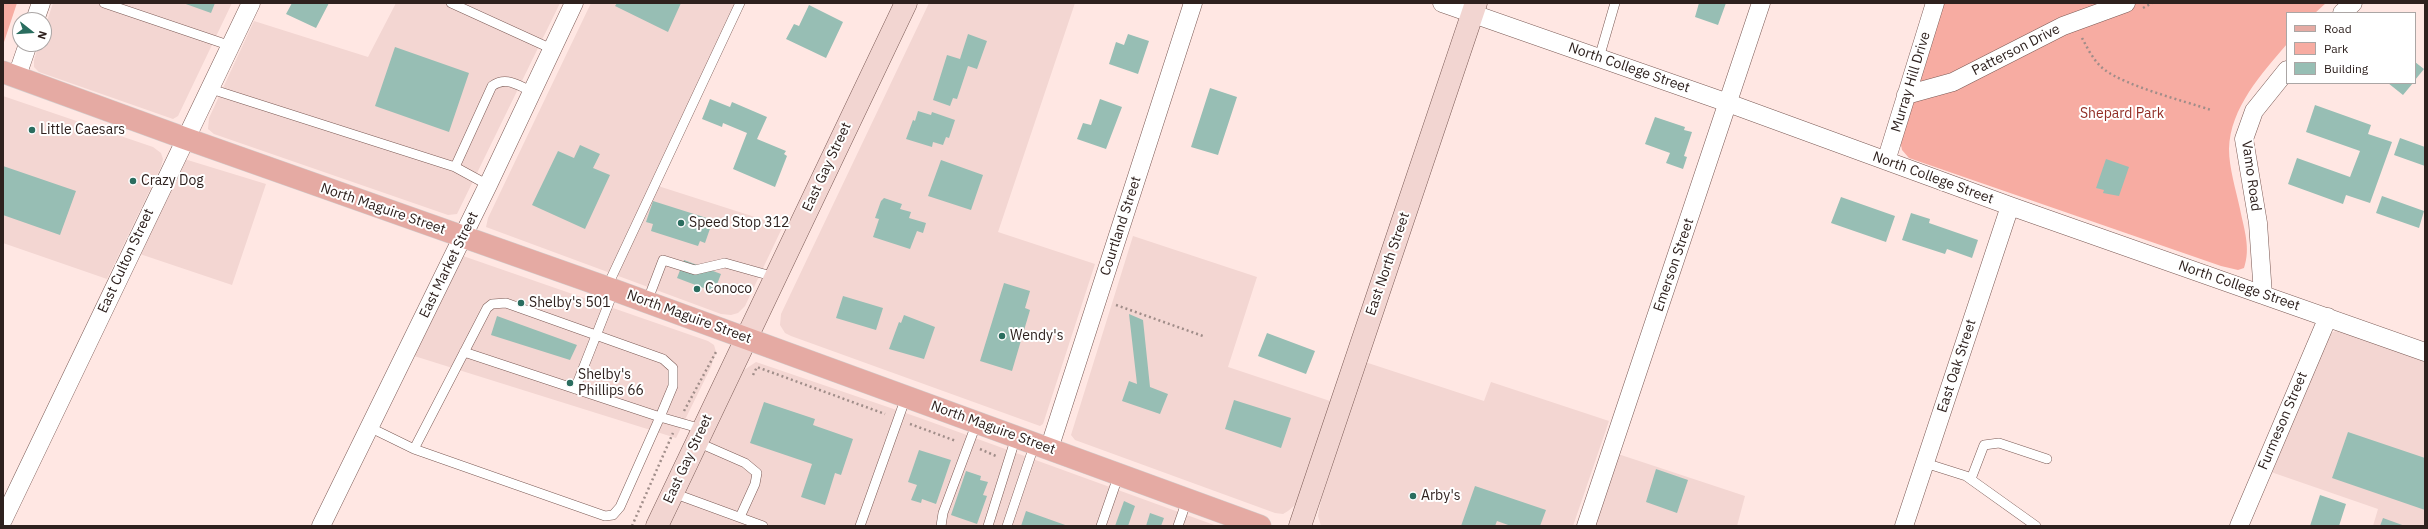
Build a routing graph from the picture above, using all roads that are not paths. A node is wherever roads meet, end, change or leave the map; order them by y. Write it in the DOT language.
graph roads {
  1 [pos="104,3"];
  2 [pos="251,3"];
  3 [pos="451,3"];
  4 [pos="574,3"];
  5 [pos="740,3"];
  6 [pos="906,3"];
  7 [pos="1193,3"];
  8 [pos="1442,3"];
  9 [pos="1615,3"];
  10 [pos="1761,3"];
  11 [pos="1935,3"];
  12 [pos="2126,3"];
  13 [pos="2353,3"];
  14 [pos="1475,8"];
  15 [pos="2343,12"];
  16 [pos="231,46"];
  17 [pos="552,49"];
  18 [pos="23,52"];
  19 [pos="1599,58"];
  20 [pos="2286,71"];
  21 [pos="10,74"];
  22 [pos="211,89"];
  23 [pos="531,91"];
  24 [pos="1906,95"];
  25 [pos="1728,103"];
  26 [pos="184,138"];
  27 [pos="1886,161"];
  28 [pos="455,167"];
  29 [pos="488,185"];
  30 [pos="2010,206"];
  31 [pos="462,237"];
  32 [pos="775,277"];
  33 [pos="611,289"];
  34 [pos="2263,295"];
  35 [pos="647,302"];
  36 [pos="2328,317"];
  37 [pos="596,335"];
  38 [pos="745,338"];
  39 [pos="2424,349"];
  40 [pos="464,352"];
  41 [pos="575,389"];
  42 [pos="906,397"];
  43 [pos="660,417"];
  44 [pos="977,422"];
  45 [pos="369,427"];
  46 [pos="700,436"];
  47 [pos="1034,443"];
  48 [pos="414,449"];
  49 [pos="2047,459"];
  50 [pos="1925,463"];
  51 [pos="1119,474"];
  52 [pos="1971,479"];
  53 [pos="673,493"];
  54 [pos="1187,500"];
  55 [pos="740,518"];
  56 [pos="3,520"];
  57 [pos="321,526"];
  58 [pos="657,526"];
  59 [pos="763,526"];
  60 [pos="860,526"];
  61 [pos="941,526"];
  62 [pos="988,526"];
  63 [pos="1007,526"];
  64 [pos="1101,526"];
  65 [pos="1178,526"];
  66 [pos="1260,526"];
  67 [pos="1300,526"];
  68 [pos="1586,526"];
  69 [pos="1904,526"];
  70 [pos="2036,526"];
  71 [pos="2239,526"];
  1 -- 16 [label="lane"];
  2 -- 16 [label="street, East Culton Street"];
  3 -- 17 [label="lane"];
  4 -- 17 [label="street, East Market Street"];
  5 -- 33 [label="lane"];
  6 -- 32 [label="main road, East Gay Street"];
  7 -- 47 [label="street, Courtland Street"];
  8 -- 14 [label="street, North College Street"];
  9 -- 19 [label="lane"];
  10 -- 25 [label="street, Emerson Street"];
  11 -- 24 [label="street, Murray Hill Drive"];
  12 -- 24 [label="street, Patterson Drive"];
  13 -- 15 [label="street"];
  14 -- 19 [label="street, North College Street"];
  14 -- 67 [label="main road, East North Street"];
  16 -- 22 [label="street, East Culton Street"];
  17 -- 23 [label="street, East Market Street"];
  18 -- 21 [label="street"];
  19 -- 25 [label="street, North College Street"];
  20 -- 34 [label="street, Vamo Road"];
  21 -- 26 [label="main road, North Maguire Street"];
  22 -- 26 [label="street, East Culton Street"];
  22 -- 28 [label="lane"];
  23 -- 28 [label="lane"];
  23 -- 29 [label="street, East Market Street"];
  24 -- 27 [label="street, Murray Hill Drive"];
  25 -- 27 [label="street, North College Street"];
  25 -- 68 [label="street, Emerson Street"];
  26 -- 31 [label="main road, North Maguire Street"];
  26 -- 56 [label="street, East Culton Street"];
  27 -- 30 [label="street, North College Street"];
  28 -- 29 [label="lane"];
  29 -- 31 [label="street, East Market Street"];
  30 -- 34 [label="street, North College Street"];
  30 -- 50 [label="street, East Oak Street"];
  31 -- 33 [label="main road, North Maguire Street"];
  31 -- 45 [label="street, East Market Street"];
  32 -- 35 [label="lane"];
  32 -- 38 [label="main road, East Gay Street"];
  33 -- 35 [label="main road, North Maguire Street"];
  33 -- 37 [label="lane"];
  34 -- 36 [label="street, North College Street"];
  35 -- 38 [label="main road, North Maguire Street"];
  36 -- 39 [label="street, North College Street"];
  36 -- 71 [label="street, Furmeson Street"];
  37 -- 40 [label="lane"];
  37 -- 41 [label="lane"];
  37 -- 43 [label="lane"];
  38 -- 42 [label="main road, North Maguire Street"];
  38 -- 46 [label="main road, East Gay Street"];
  40 -- 41 [label="lane"];
  40 -- 48 [label="lane"];
  41 -- 43 [label="lane"];
  42 -- 44 [label="main road, North Maguire Street"];
  42 -- 60 [label="lane"];
  43 -- 46 [label="lane"];
  43 -- 48 [label="lane"];
  44 -- 47 [label="main road, North Maguire Street"];
  44 -- 61 [label="lane"];
  45 -- 48 [label="lane"];
  45 -- 57 [label="street, East Market Street"];
  46 -- 53 [label="main road, East Gay Street"];
  46 -- 55 [label="lane"];
  47 -- 51 [label="main road, North Maguire Street"];
  47 -- 62 [label="lane"];
  47 -- 63 [label="lane"];
  49 -- 52 [label="lane"];
  50 -- 52 [label="lane"];
  50 -- 69 [label="street, East Oak Street"];
  51 -- 54 [label="main road, North Maguire Street"];
  51 -- 64 [label="lane"];
  52 -- 70 [label="lane"];
  53 -- 55 [label="lane"];
  53 -- 58 [label="main road, East Gay Street"];
  54 -- 65 [label="lane"];
  54 -- 66 [label="main road, North Maguire Street"];
  55 -- 59 [label="lane"];
}
